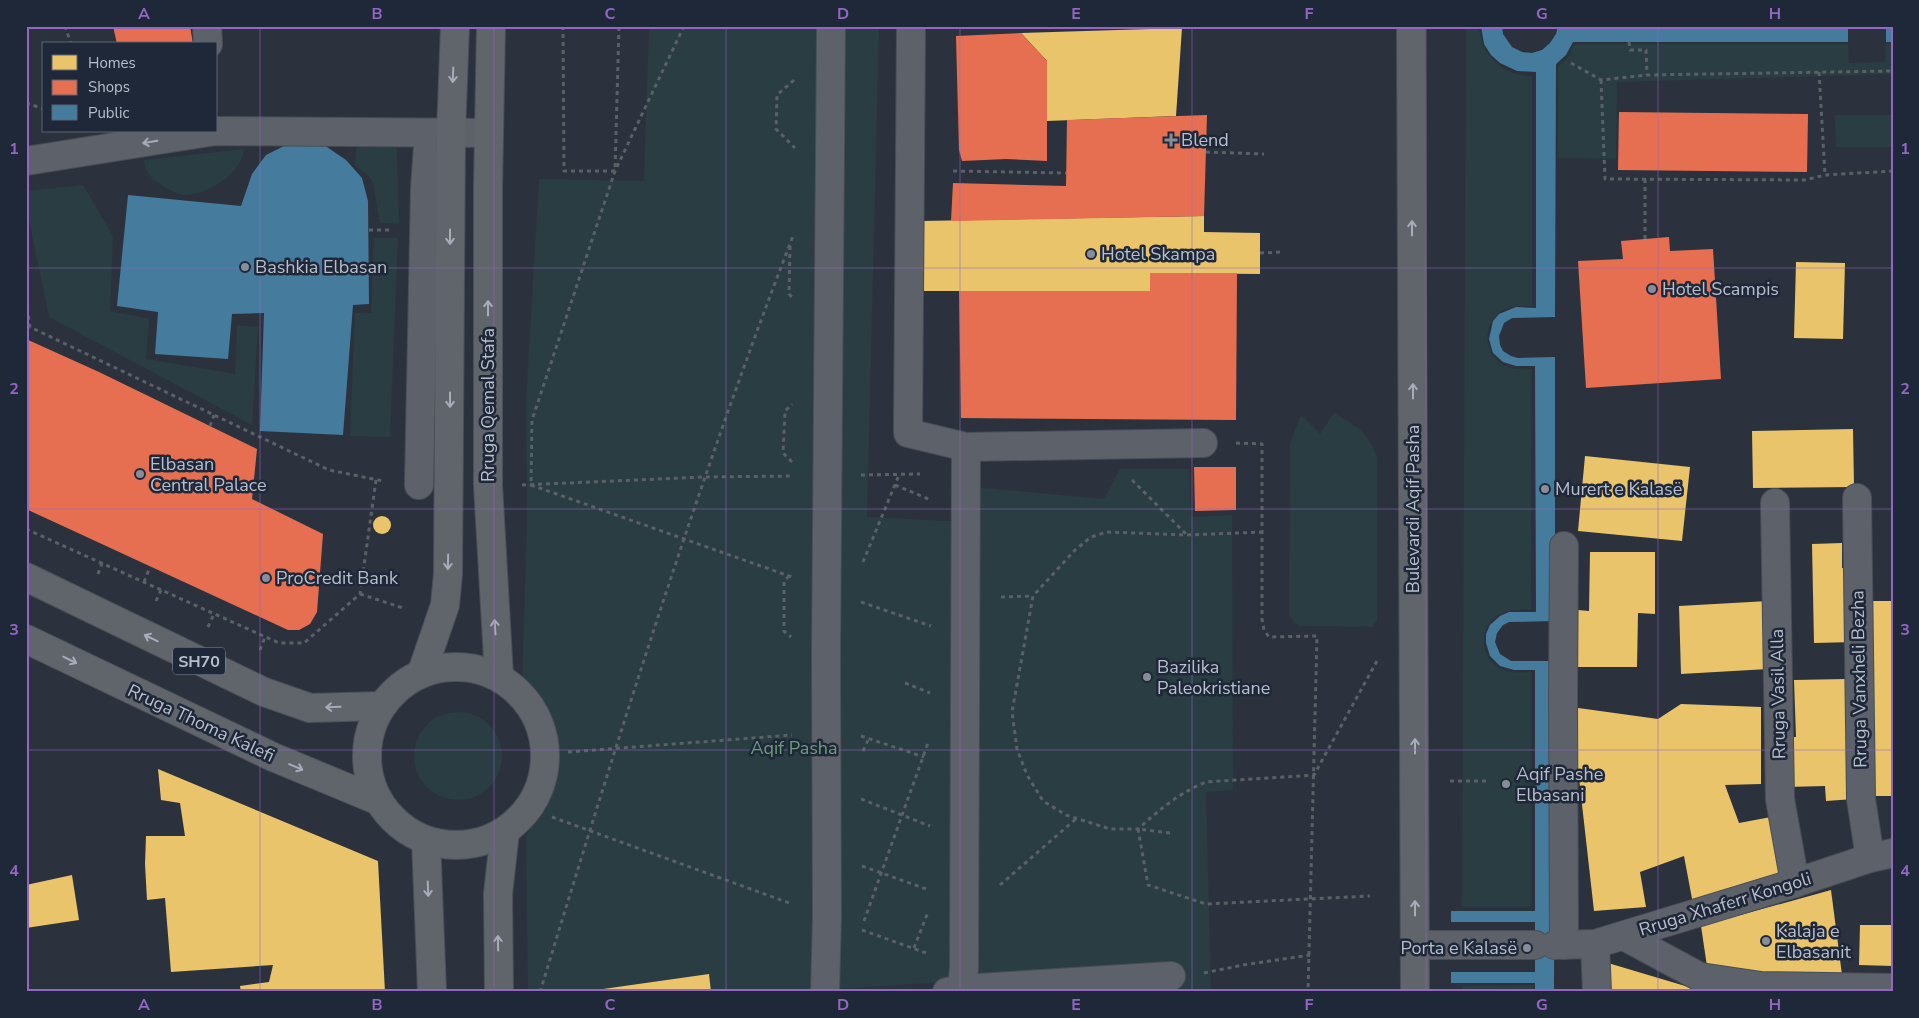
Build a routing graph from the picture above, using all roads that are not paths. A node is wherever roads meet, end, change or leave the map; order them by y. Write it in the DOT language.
graph roads {
  1 [pos="207,26"];
  2 [pos="455,26"];
  3 [pos="491,26"];
  4 [pos="830,26"];
  5 [pos="911,26"];
  6 [pos="1411,26"];
  7 [pos="208,42"];
  8 [pos="218,131"];
  9 [pos="208,132"];
  10 [pos="440,133"];
  11 [pos="488,133"];
  12 [pos="26,160"];
  13 [pos="1203,444"];
  14 [pos="967,460"];
  15 [pos="419,485"];
  16 [pos="1857,498"];
  17 [pos="1775,503"];
  18 [pos="1564,546"];
  19 [pos="26,577"];
  20 [pos="26,639"];
  21 [pos="422,672"];
  22 [pos="498,676"];
  23 [pos="382,706"];
  24 [pos="379,801"];
  25 [pos="505,831"];
  26 [pos="426,840"];
  27 [pos="1881,856"];
  28 [pos="1795,883"];
  29 [pos="1624,936"];
  30 [pos="1596,944"];
  31 [pos="1416,945"];
  32 [pos="1551,945"];
  33 [pos="1183,975"];
  34 [pos="959,985"];
  35 [pos="1893,988"];
  36 [pos="432,992"];
  37 [pos="499,992"];
  38 [pos="824,992"];
  39 [pos="1415,992"];
  40 [pos="1598,992"];
  1 -- 7 [label="street"];
  2 -- 10 [label="main road, one-way"];
  3 -- 11 [label="main road, Rruga Qemal Stafa"];
  4 -- 38 [label="street"];
  5 -- 14 [label="street"];
  31 -- 6 [label="main road, Bulevardi Aqif Pasha, one-way"];
  8 -- 10 [label="street"];
  9 -- 12 [label="street, one-way"];
  10 -- 11 [label="street"];
  10 -- 15 [label="street"];
  10 -- 21 [label="main road, one-way"];
  22 -- 11 [label="main road, Rruga Qemal Stafa, one-way"];
  13 -- 14 [label="street"];
  14 -- 34 [label="street"];
  16 -- 27 [label="street, Rruga Vanxheli Bezha"];
  17 -- 28 [label="street, Rruga Vasil Alla"];
  18 -- 32 [label="street"];
  23 -- 19 [label="main road, SH70, one-way"];
  20 -- 24 [label="main road, Rruga Thoma Kalefi, one-way"];
  21 -- 22 [label="main road"];
  21 -- 23 [label="main road"];
  22 -- 25 [label="main road"];
  23 -- 24 [label="main road"];
  24 -- 26 [label="main road"];
  25 -- 26 [label="main road"];
  37 -- 25 [label="main road, one-way"];
  26 -- 36 [label="main road, one-way"];
  27 -- 28 [label="street, Rruga Xhaferr Kongoli"];
  28 -- 29 [label="street, Rruga Xhaferr Kongoli"];
  29 -- 30 [label="street, Rruga Xhaferr Kongoli"];
  29 -- 35 [label="street"];
  30 -- 32 [label="street, Rruga Xhaferr Kongoli"];
  30 -- 40 [label="street"];
  31 -- 32 [label="street, Rruga Xhaferr Kongoli"];
  31 -- 39 [label="main road, Bulevardi Aqif Pasha"];
  33 -- 34 [label="street"];
}
